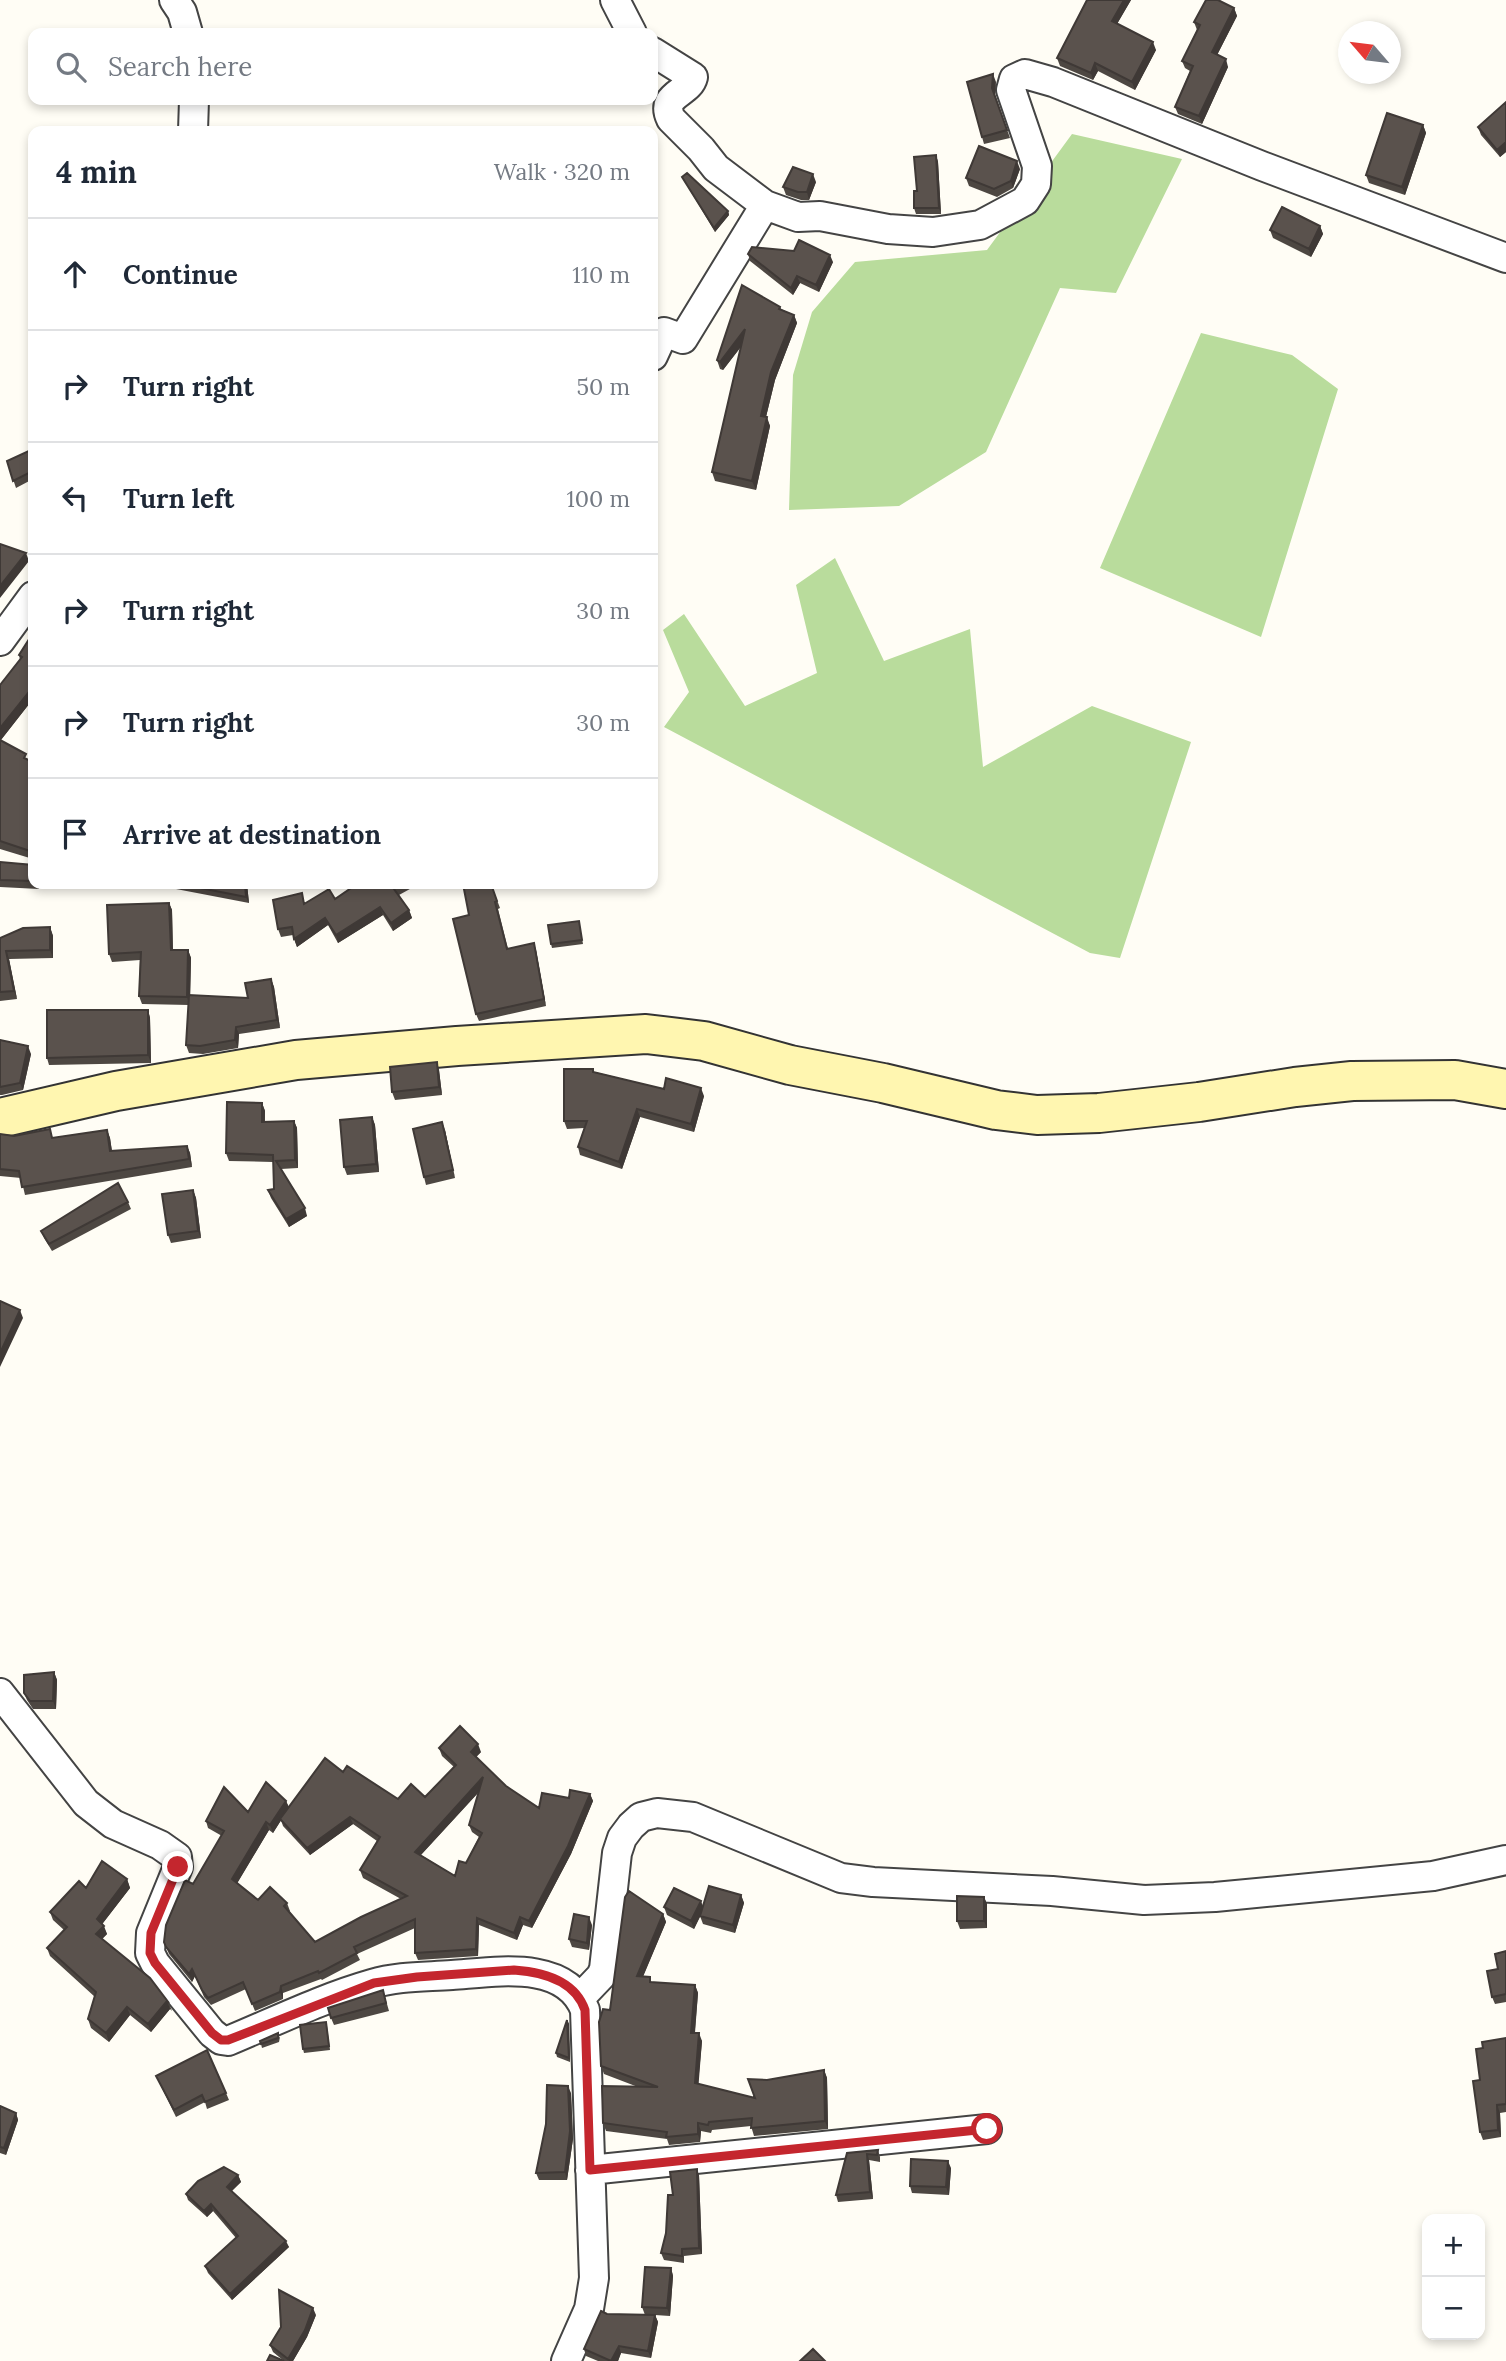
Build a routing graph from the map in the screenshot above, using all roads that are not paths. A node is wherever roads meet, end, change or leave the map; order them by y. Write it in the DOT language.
graph roads {
  1 [pos="174,0"];
  2 [pos="615,0"];
  3 [pos="187,28"];
  4 [pos="629,28"];
  5 [pos="658,55"];
  6 [pos="194,105"];
  7 [pos="193,126"];
  8 [pos="765,205"];
  9 [pos="1506,258"];
  10 [pos="658,345"];
  11 [pos="28,603"];
  12 [pos="0,641"];
  13 [pos="1506,1089"];
  14 [pos="0,1118"];
  15 [pos="0,1693"];
  16 [pos="1506,1860"];
  17 [pos="580,1998"];
  18 [pos="987,2129"];
  19 [pos="590,2170"];
  20 [pos="566,2361"];
  1 -- 3 [label="street"];
  2 -- 4 [label="street"];
  5 -- 8 [label="street"];
  6 -- 7 [label="street"];
  8 -- 9 [label="street"];
  8 -- 10 [label="street"];
  11 -- 12 [label="street"];
  13 -- 14 [label="street"];
  15 -- 17 [label="street"];
  16 -- 17 [label="street"];
  17 -- 19 [label="street"];
  18 -- 19 [label="street"];
  19 -- 20 [label="street"];
}
